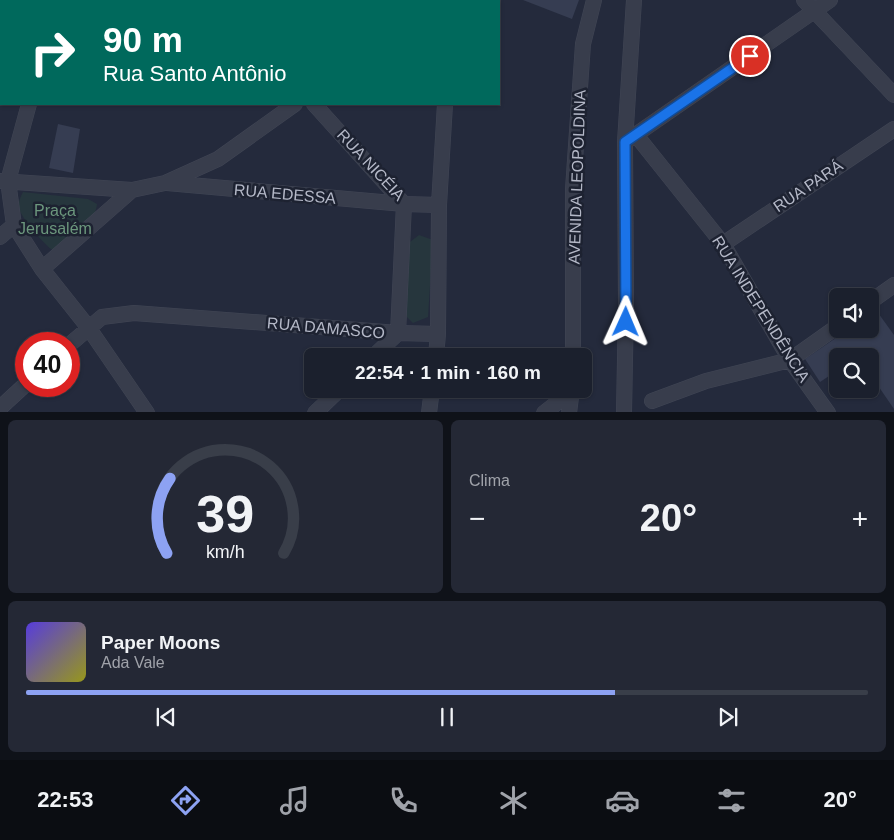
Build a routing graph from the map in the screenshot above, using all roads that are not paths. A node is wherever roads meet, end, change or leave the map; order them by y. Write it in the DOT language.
graph roads {
  1 [pos="594,0"];
  2 [pos="634,0"];
  3 [pos="804,0"];
  4 [pos="830,0"];
  5 [pos="815,12"];
  6 [pos="894,96"];
  7 [pos="29,105"];
  8 [pos="294,105"];
  9 [pos="315,105"];
  10 [pos="445,105"];
  11 [pos="894,129"];
  12 [pos="630,138"];
  13 [pos="4,181"];
  14 [pos="165,183"];
  15 [pos="132,190"];
  16 [pos="404,204"];
  17 [pos="439,205"];
  18 [pos="14,225"];
  19 [pos="0,237"];
  20 [pos="723,244"];
  21 [pos="42,269"];
  22 [pos="894,285"];
  23 [pos="879,296"];
  24 [pos="88,327"];
  25 [pos="829,332"];
  26 [pos="398,334"];
  27 [pos="438,334"];
  28 [pos="80,335"];
  29 [pos="383,348"];
  30 [pos="437,348"];
  31 [pos="572,348"];
  32 [pos="790,360"];
  33 [pos="15,394"];
  34 [pos="330,398"];
  35 [pos="431,398"];
  36 [pos="562,398"];
  37 [pos="571,398"];
  38 [pos="652,401"];
  39 [pos="0,408"];
  40 [pos="3,412"];
  41 [pos="147,412"];
  42 [pos="315,412"];
  43 [pos="429,412"];
  44 [pos="544,412"];
  45 [pos="569,412"];
  46 [pos="624,412"];
  47 [pos="828,412"];
  1 -- 31 [label="street, AVENIDA LEOPOLDINA"];
  2 -- 12 [label="street"];
  3 -- 5 [label="street"];
  4 -- 5 [label="street"];
  5 -- 6 [label="street"];
  5 -- 12 [label="street"];
  7 -- 13 [label="street"];
  8 -- 14 [label="street"];
  9 -- 16 [label="street, RUA NICÉIA"];
  10 -- 17 [label="street"];
  11 -- 20 [label="street, RUA PARÁ"];
  12 -- 20 [label="street, RUA INDEPENDÊNCIA"];
  12 -- 46 [label="street"];
  13 -- 15 [label="street"];
  13 -- 18 [label="street"];
  14 -- 15 [label="street"];
  14 -- 16 [label="street, RUA EDESSA"];
  15 -- 21 [label="street"];
  16 -- 17 [label="street, RUA NICÉIA"];
  16 -- 26 [label="street"];
  17 -- 27 [label="street"];
  18 -- 19 [label="street"];
  18 -- 21 [label="street"];
  20 -- 32 [label="street, RUA INDEPENDÊNCIA"];
  21 -- 24 [label="street"];
  22 -- 23 [label="street"];
  24 -- 26 [label="street, RUA DAMASCO"];
  24 -- 28 [label="street, RUA DAMASCO"];
  24 -- 41 [label="street"];
  25 -- 32 [label="street"];
  26 -- 27 [label="street, RUA DAMASCO"];
  26 -- 29 [label="street"];
  27 -- 30 [label="street"];
  32 -- 38 [label="street"];
  32 -- 47 [label="street, RUA INDEPENDÊNCIA"];
  33 -- 39 [label="street"];
  34 -- 42 [label="street"];
  35 -- 43 [label="street"];
  36 -- 44 [label="street"];
  37 -- 45 [label="street"];
  39 -- 40 [label="street"];
}
